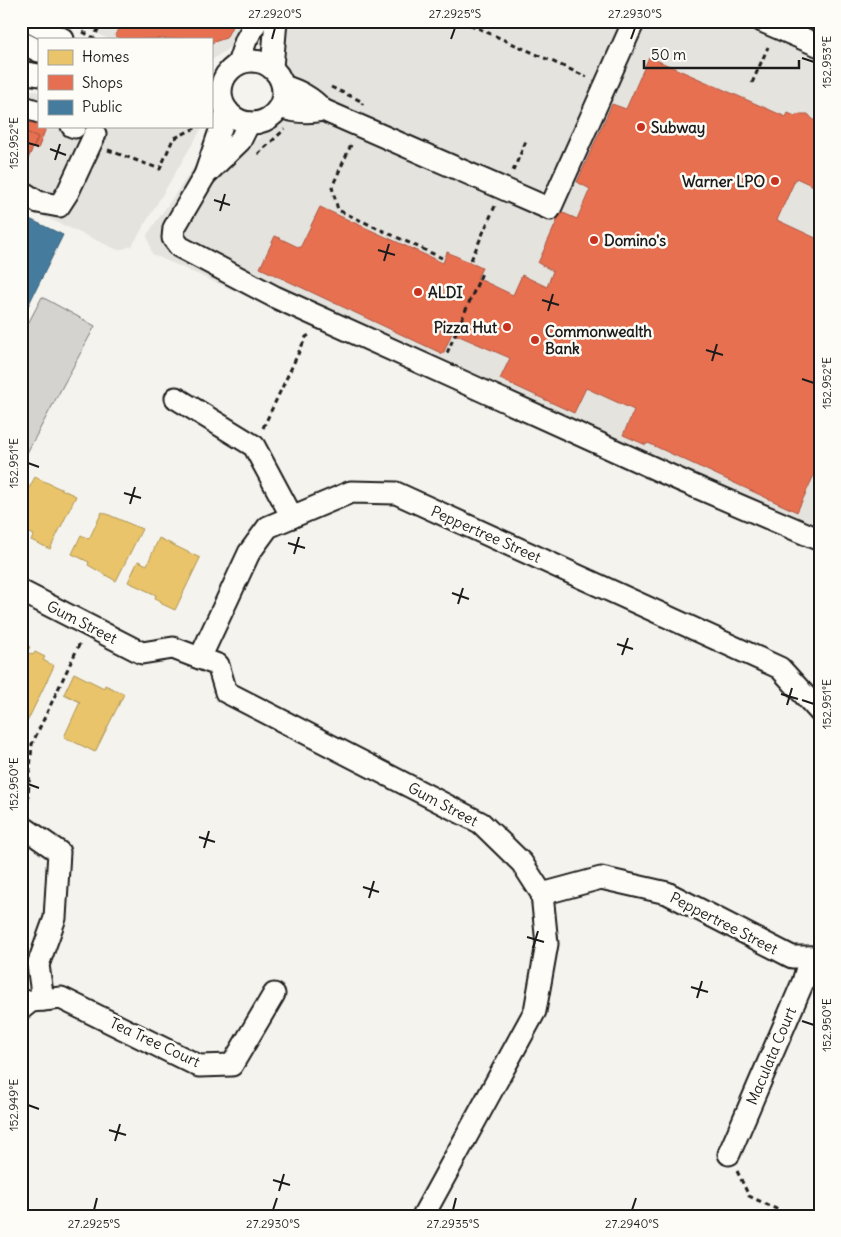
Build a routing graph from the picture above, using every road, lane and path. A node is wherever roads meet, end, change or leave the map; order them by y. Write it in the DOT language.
graph roads {
  1 [pos="28,21"];
  2 [pos="257,21"];
  3 [pos="276,21"];
  4 [pos="462,21"];
  5 [pos="634,21"];
  6 [pos="770,25"];
  7 [pos="61,38"];
  8 [pos="21,42"];
  9 [pos="820,46"];
  10 [pos="38,50"];
  11 [pos="226,68"];
  12 [pos="272,68"];
  13 [pos="21,72"];
  14 [pos="38,75"];
  15 [pos="752,83"];
  16 [pos="607,85"];
  17 [pos="283,86"];
  18 [pos="329,86"];
  19 [pos="220,103"];
  20 [pos="21,106"];
  21 [pos="280,107"];
  22 [pos="323,110"];
  23 [pos="38,112"];
  24 [pos="250,123"];
  25 [pos="354,123"];
  26 [pos="288,127"];
  27 [pos="195,128"];
  28 [pos="197,128"];
  29 [pos="101,140"];
  30 [pos="214,145"];
  31 [pos="256,156"];
  32 [pos="205,175"];
  33 [pos="21,191"];
  34 [pos="442,258"];
  35 [pos="176,398"];
  36 [pos="292,517"];
  37 [pos="820,540"];
  38 [pos="21,591"];
  39 [pos="88,625"];
  40 [pos="200,658"];
  41 [pos="820,712"];
  42 [pos="26,829"];
  43 [pos="542,894"];
  44 [pos="815,957"];
  45 [pos="274,994"];
  46 [pos="52,999"];
  47 [pos="21,1009"];
  48 [pos="728,1154"];
  49 [pos="423,1216"];
  50 [pos="791,1216"];
  1 -- 7 [label="street"];
  2 -- 11 [label="street"];
  3 -- 12 [label="street"];
  4 -- 16 [label="path"];
  5 -- 16 [label="street"];
  6 -- 9 [label="street"];
  6 -- 15 [label="path"];
  8 -- 10 [label="street"];
  11 -- 12 [label="street"];
  11 -- 19 [label="street"];
  12 -- 17 [label="street"];
  13 -- 14 [label="street"];
  16 -- 25 [label="street"];
  17 -- 21 [label="street"];
  17 -- 22 [label="street"];
  18 -- 25 [label="path"];
  19 -- 24 [label="street"];
  19 -- 30 [label="street"];
  20 -- 23 [label="street"];
  21 -- 22 [label="street"];
  21 -- 24 [label="street"];
  22 -- 25 [label="street"];
  24 -- 32 [label="street"];
  25 -- 34 [label="path"];
  26 -- 31 [label="path"];
  27 -- 29 [label="path"];
  28 -- 30 [label="path"];
  29 -- 33 [label="street"];
  30 -- 32 [label="street"];
  32 -- 37 [label="street"];
  35 -- 36 [label="street"];
  36 -- 40 [label="street, Peppertree Street"];
  36 -- 41 [label="street, Peppertree Street"];
  38 -- 39 [label="street, Gum Street"];
  39 -- 40 [label="street, Gum Street"];
  39 -- 42 [label="path"];
  40 -- 43 [label="street, Gum Street"];
  42 -- 46 [label="street"];
  43 -- 44 [label="street, Peppertree Street"];
  43 -- 49 [label="street, Gum Street"];
  44 -- 48 [label="street, Maculata Court"];
  45 -- 46 [label="street, Tea Tree Court"];
  46 -- 47 [label="street"];
  48 -- 50 [label="path"];
}
